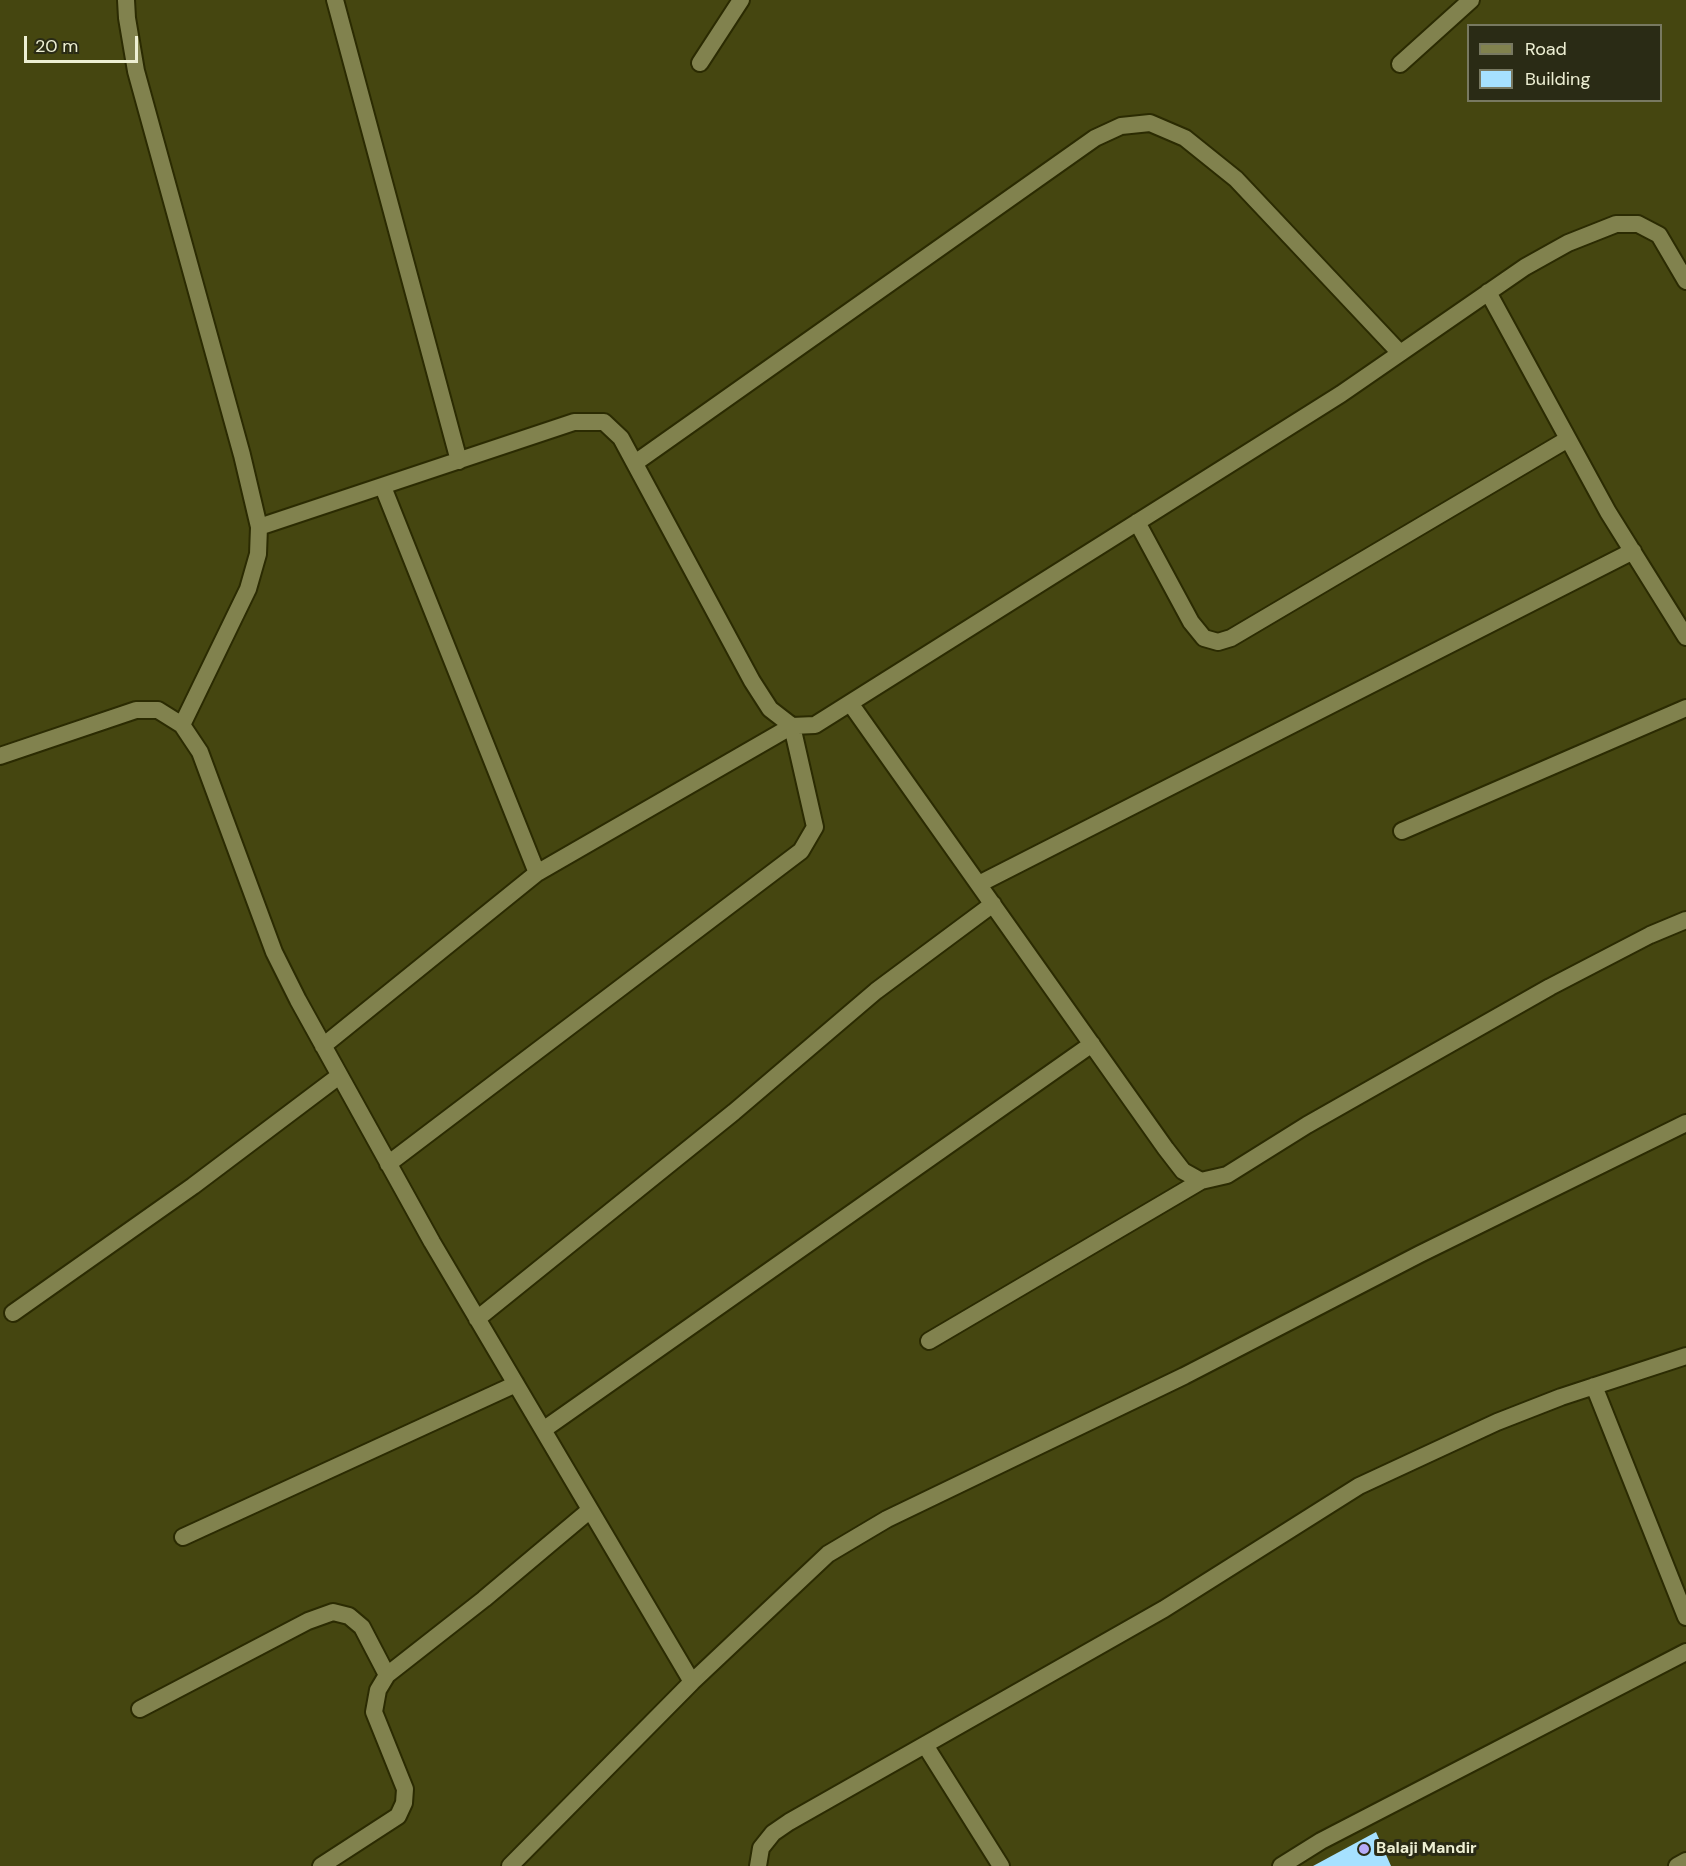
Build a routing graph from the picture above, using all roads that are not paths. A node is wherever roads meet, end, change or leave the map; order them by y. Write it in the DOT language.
graph roads {
  1 [pos="126,0"];
  2 [pos="334,0"];
  3 [pos="741,0"];
  4 [pos="1471,0"];
  5 [pos="700,63"];
  6 [pos="1400,64"];
  7 [pos="1679,254"];
  8 [pos="1686,281"];
  9 [pos="1488,292"];
  10 [pos="1400,353"];
  11 [pos="1568,439"];
  12 [pos="459,461"];
  13 [pos="635,463"];
  14 [pos="383,487"];
  15 [pos="1137,522"];
  16 [pos="259,527"];
  17 [pos="1633,552"];
  18 [pos="1686,637"];
  19 [pos="850,703"];
  20 [pos="1686,708"];
  21 [pos="182,725"];
  22 [pos="792,726"];
  23 [pos="0,756"];
  24 [pos="1402,831"];
  25 [pos="537,873"];
  26 [pos="979,884"];
  27 [pos="993,904"];
  28 [pos="1686,920"];
  29 [pos="1092,1044"];
  30 [pos="323,1046"];
  31 [pos="339,1076"];
  32 [pos="1686,1123"];
  33 [pos="388,1164"];
  34 [pos="1201,1181"];
  35 [pos="14,1313"];
  36 [pos="477,1319"];
  37 [pos="929,1341"];
  38 [pos="1686,1356"];
  39 [pos="516,1384"];
  40 [pos="1594,1386"];
  41 [pos="543,1430"];
  42 [pos="590,1510"];
  43 [pos="183,1537"];
  44 [pos="1686,1617"];
  45 [pos="1686,1652"];
  46 [pos="387,1675"];
  47 [pos="692,1682"];
  48 [pos="140,1709"];
  49 [pos="925,1744"];
  50 [pos="1686,1862"];
  51 [pos="321,1866"];
  52 [pos="510,1866"];
  53 [pos="758,1866"];
  54 [pos="1001,1866"];
  55 [pos="1281,1866"];
  56 [pos="1677,1866"];
  1 -- 16 [label="street"];
  2 -- 12 [label="street"];
  3 -- 5 [label="street"];
  4 -- 6 [label="street"];
  7 -- 8 [label="street"];
  7 -- 9 [label="street"];
  9 -- 10 [label="street"];
  9 -- 11 [label="street"];
  10 -- 13 [label="street"];
  10 -- 15 [label="street"];
  11 -- 15 [label="street"];
  11 -- 17 [label="street"];
  12 -- 13 [label="street"];
  12 -- 14 [label="street"];
  13 -- 22 [label="street"];
  14 -- 16 [label="street"];
  14 -- 25 [label="street"];
  15 -- 19 [label="street"];
  16 -- 21 [label="street"];
  17 -- 18 [label="street"];
  17 -- 26 [label="street"];
  19 -- 22 [label="street"];
  19 -- 26 [label="street"];
  20 -- 24 [label="street"];
  21 -- 23 [label="street"];
  21 -- 30 [label="street"];
  22 -- 25 [label="street"];
  22 -- 33 [label="street"];
  25 -- 30 [label="street"];
  26 -- 27 [label="street"];
  27 -- 29 [label="street"];
  27 -- 36 [label="street"];
  28 -- 34 [label="street"];
  29 -- 34 [label="street"];
  29 -- 41 [label="street"];
  30 -- 31 [label="street"];
  31 -- 33 [label="street"];
  31 -- 35 [label="street"];
  32 -- 47 [label="street"];
  33 -- 36 [label="street"];
  34 -- 37 [label="street"];
  36 -- 39 [label="street"];
  38 -- 40 [label="street"];
  39 -- 41 [label="street"];
  39 -- 43 [label="street"];
  40 -- 44 [label="street"];
  40 -- 49 [label="street"];
  41 -- 42 [label="street"];
  42 -- 46 [label="street"];
  42 -- 47 [label="street"];
  45 -- 55 [label="street"];
  46 -- 48 [label="street"];
  46 -- 51 [label="street"];
  47 -- 52 [label="street"];
  49 -- 53 [label="street"];
  49 -- 54 [label="street"];
  50 -- 56 [label="street"];
}
